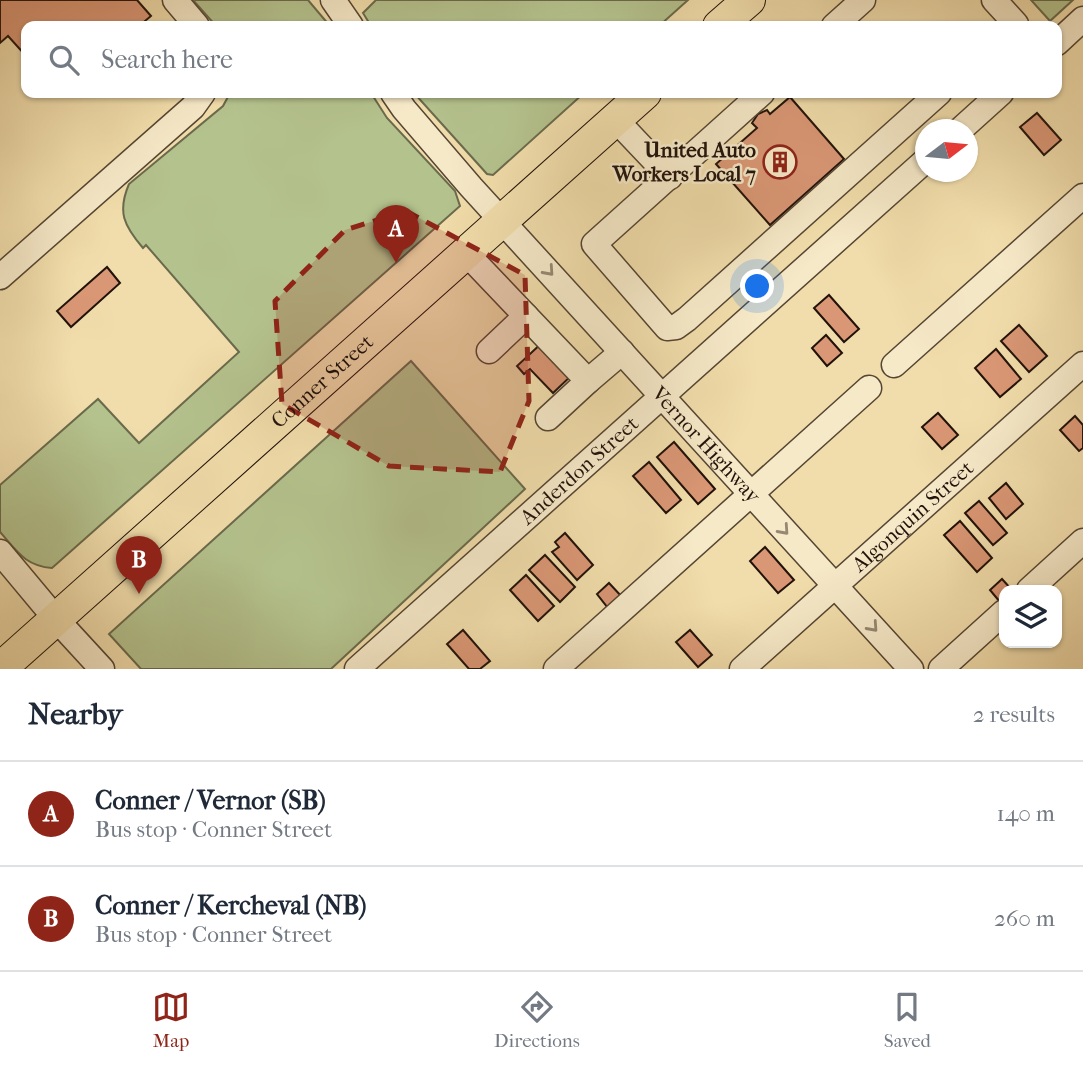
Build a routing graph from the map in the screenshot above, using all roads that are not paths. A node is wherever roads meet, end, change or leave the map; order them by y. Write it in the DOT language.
graph roads {
  1 [pos="175,0"];
  2 [pos="333,0"];
  3 [pos="749,0"];
  4 [pos="994,0"];
  5 [pos="861,1"];
  6 [pos="1083,19"];
  7 [pos="193,21"];
  8 [pos="348,21"];
  9 [pos="725,21"];
  10 [pos="839,21"];
  11 [pos="1013,21"];
  12 [pos="1062,38"];
  13 [pos="199,98"];
  14 [pos="396,98"];
  15 [pos="639,98"];
  16 [pos="757,98"];
  17 [pos="933,98"];
  18 [pos="995,98"];
  19 [pos="615,119"];
  20 [pos="972,119"];
  21 [pos="915,170"];
  22 [pos="670,177"];
  23 [pos="1083,196"];
  24 [pos="503,220"];
  25 [pos="466,253"];
  26 [pos="0,277"];
  27 [pos="526,316"];
  28 [pos="489,351"];
  29 [pos="622,352"];
  30 [pos="894,365"];
  31 [pos="1083,365"];
  32 [pos="588,381"];
  33 [pos="869,388"];
  34 [pos="662,396"];
  35 [pos="548,418"];
  36 [pos="751,493"];
  37 [pos="1083,541"];
  38 [pos="0,552"];
  39 [pos="1035,585"];
  40 [pos="835,586"];
  41 [pos="999,617"];
  42 [pos="56,619"];
  43 [pos="0,669"];
  44 [pos="102,669"];
  45 [pos="357,669"];
  46 [pos="556,669"];
  47 [pos="742,669"];
  48 [pos="911,669"];
  49 [pos="941,669"];
  1 -- 7 [label="street"];
  2 -- 8 [label="street"];
  3 -- 9 [label="main road"];
  4 -- 11 [label="street"];
  5 -- 10 [label="street"];
  6 -- 12 [label="street"];
  13 -- 26 [label="street"];
  14 -- 24 [label="street, Vernor Highway"];
  15 -- 19 [label="main road, Conner Street"];
  16 -- 22 [label="street"];
  17 -- 22 [label="street"];
  18 -- 20 [label="street"];
  19 -- 22 [label="street"];
  19 -- 24 [label="main road, Conner Street"];
  21 -- 34 [label="street, Anderdon Street"];
  23 -- 30 [label="street"];
  24 -- 25 [label="main road, Conner Street"];
  24 -- 29 [label="street, Vernor Highway, one-way"];
  25 -- 27 [label="street"];
  25 -- 42 [label="main road, Conner Street"];
  27 -- 28 [label="street"];
  27 -- 32 [label="street"];
  29 -- 32 [label="street"];
  29 -- 34 [label="street, Vernor Highway"];
  31 -- 40 [label="street, Algonquin Street"];
  32 -- 35 [label="street"];
  33 -- 36 [label="street"];
  34 -- 36 [label="street, Vernor Highway"];
  34 -- 45 [label="street, Anderdon Street"];
  36 -- 40 [label="street, Vernor Highway, one-way"];
  36 -- 46 [label="street"];
  37 -- 39 [label="street"];
  38 -- 42 [label="street"];
  40 -- 47 [label="street, Algonquin Street"];
  40 -- 48 [label="street, Vernor Highway, one-way"];
  41 -- 49 [label="street"];
  42 -- 43 [label="main road, Conner Street"];
  42 -- 44 [label="street"];
}
